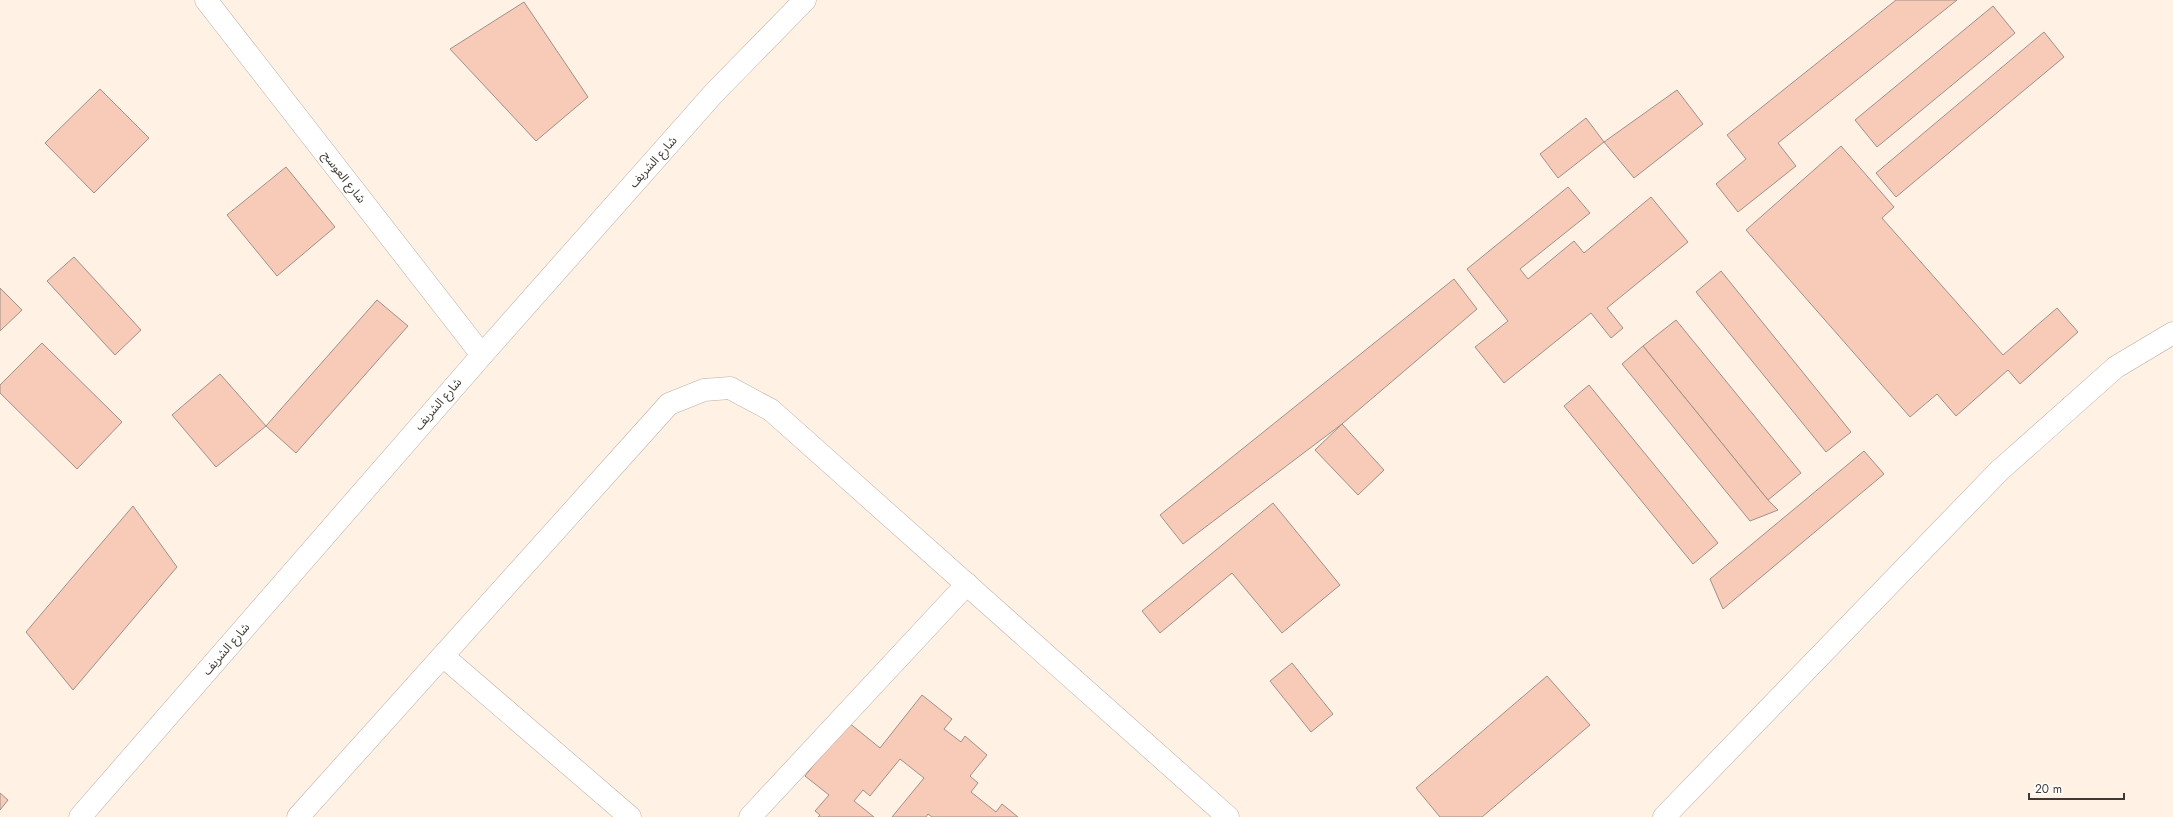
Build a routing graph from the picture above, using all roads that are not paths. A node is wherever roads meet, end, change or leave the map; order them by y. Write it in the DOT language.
graph roads {
  1 [pos="206,0"];
  2 [pos="806,0"];
  3 [pos="2173,333"];
  4 [pos="482,355"];
  5 [pos="967,584"];
  6 [pos="443,656"];
  7 [pos="80,817"];
  8 [pos="298,817"];
  9 [pos="630,817"];
  10 [pos="750,817"];
  11 [pos="1228,817"];
  12 [pos="1664,817"];
  1 -- 4 [label="street, شارع العوسج"];
  2 -- 4 [label="street, شارع الشريف"];
  3 -- 12 [label="street"];
  4 -- 7 [label="street, شارع الشريف"];
  5 -- 6 [label="street"];
  5 -- 10 [label="street"];
  5 -- 11 [label="street"];
  6 -- 8 [label="street"];
  6 -- 9 [label="street"];
}
